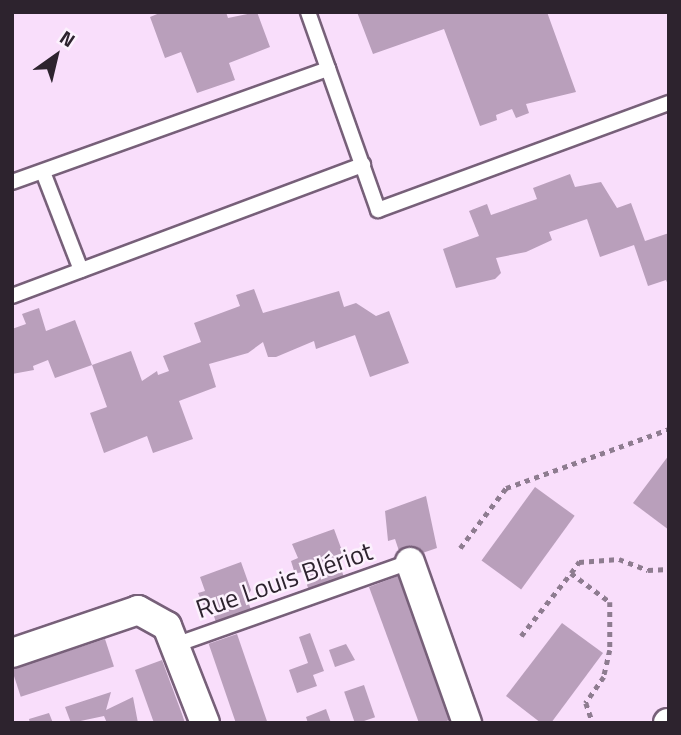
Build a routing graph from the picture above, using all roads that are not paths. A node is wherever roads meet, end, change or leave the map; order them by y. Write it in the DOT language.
graph roads {
  1 [pos="308,12"];
  2 [pos="328,69"];
  3 [pos="669,103"];
  4 [pos="362,165"];
  5 [pos="43,172"];
  6 [pos="12,182"];
  7 [pos="81,270"];
  8 [pos="12,296"];
  9 [pos="410,562"];
  10 [pos="175,645"];
  11 [pos="12,653"];
  12 [pos="205,723"];
  13 [pos="467,723"];
  1 -- 2 [label="lane"];
  2 -- 4 [label="lane"];
  2 -- 5 [label="lane"];
  3 -- 4 [label="lane"];
  4 -- 7 [label="lane"];
  5 -- 6 [label="lane"];
  5 -- 7 [label="lane"];
  7 -- 8 [label="lane"];
  9 -- 10 [label="lane, Rue Louis Blériot"];
  9 -- 13 [label="street"];
  10 -- 11 [label="street"];
  10 -- 12 [label="street"];
}
